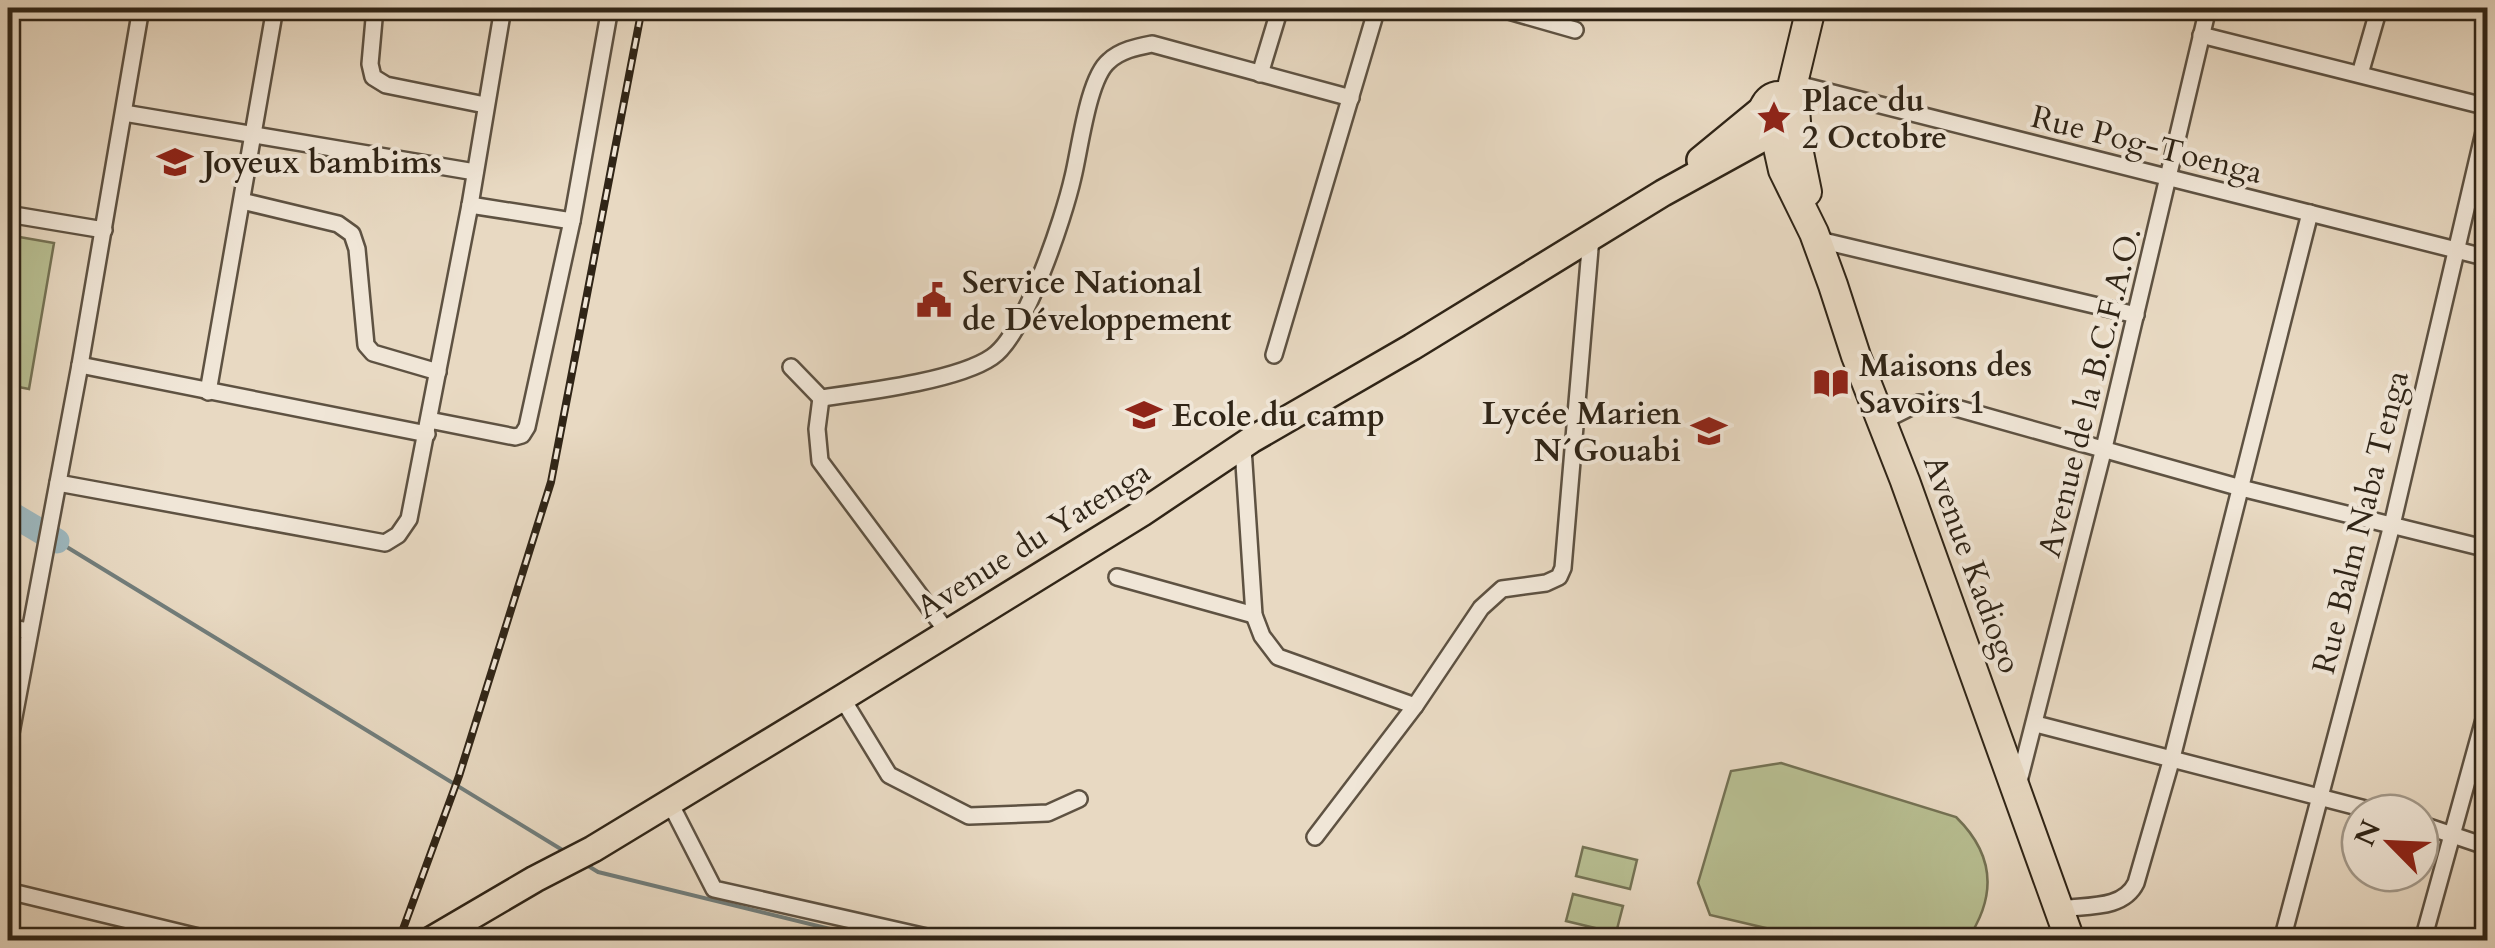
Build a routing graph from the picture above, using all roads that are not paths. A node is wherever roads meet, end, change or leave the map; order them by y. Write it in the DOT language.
graph roads {
  1 [pos="141,8"];
  2 [pos="275,8"];
  3 [pos="374,8"];
  4 [pos="502,8"];
  5 [pos="610,8"];
  6 [pos="1280,8"];
  7 [pos="1378,8"];
  8 [pos="1498,8"];
  9 [pos="1793,8"];
  10 [pos="1811,8"];
  11 [pos="2208,8"];
  12 [pos="2380,8"];
  13 [pos="1575,30"];
  14 [pos="2201,35"];
  15 [pos="1260,74"];
  16 [pos="2360,74"];
  17 [pos="1350,98"];
  18 [pos="485,105"];
  19 [pos="2488,108"];
  20 [pos="124,113"];
  21 [pos="1780,113"];
  22 [pos="2488,115"];
  23 [pos="254,134"];
  24 [pos="476,172"];
  25 [pos="2170,177"];
  26 [pos="242,201"];
  27 [pos="470,205"];
  28 [pos="2310,213"];
  29 [pos="8,214"];
  30 [pos="572,222"];
  31 [pos="104,230"];
  32 [pos="1815,236"];
  33 [pos="1590,237"];
  34 [pos="2454,249"];
  35 [pos="2488,258"];
  36 [pos="2136,315"];
  37 [pos="1274,356"];
  38 [pos="80,366"];
  39 [pos="790,367"];
  40 [pos="438,372"];
  41 [pos="208,392"];
  42 [pos="820,398"];
  43 [pos="1883,420"];
  44 [pos="428,427"];
  45 [pos="1243,448"];
  46 [pos="2104,448"];
  47 [pos="58,483"];
  48 [pos="2241,488"];
  49 [pos="2392,524"];
  50 [pos="2488,548"];
  51 [pos="1116,576"];
  52 [pos="1254,615"];
  53 [pos="8,627"];
  54 [pos="28,630"];
  55 [pos="948,634"];
  56 [pos="842,698"];
  57 [pos="2488,705"];
  58 [pos="1415,706"];
  59 [pos="2036,724"];
  60 [pos="8,749"];
  61 [pos="2172,758"];
  62 [pos="2017,789"];
  63 [pos="2319,796"];
  64 [pos="1078,800"];
  65 [pos="2340,802"];
  66 [pos="670,803"];
  67 [pos="2440,830"];
  68 [pos="2453,834"];
  69 [pos="1315,838"];
  70 [pos="2488,847"];
  71 [pos="8,891"];
  72 [pos="2067,928"];
  73 [pos="210,940"];
  74 [pos="433,940"];
  75 [pos="940,940"];
  76 [pos="2282,940"];
  77 [pos="2423,940"];
  1 -- 20 [label="street"];
  2 -- 23 [label="street"];
  3 -- 18 [label="street"];
  4 -- 18 [label="street"];
  5 -- 30 [label="street"];
  6 -- 15 [label="street"];
  7 -- 17 [label="street"];
  8 -- 13 [label="street"];
  9 -- 21 [label="highway"];
  10 -- 21 [label="highway"];
  11 -- 14 [label="street, Avenue de la B.C.F.A.O."];
  12 -- 16 [label="street"];
  14 -- 16 [label="street"];
  14 -- 25 [label="street, Avenue de la B.C.F.A.O."];
  15 -- 17 [label="street"];
  15 -- 42 [label="street"];
  16 -- 19 [label="street"];
  17 -- 37 [label="street"];
  18 -- 24 [label="street"];
  20 -- 23 [label="street"];
  20 -- 31 [label="street"];
  21 -- 25 [label="street, Rue Pog-Toenga"];
  21 -- 32 [label="highway, Avenue Kadiogo"];
  21 -- 33 [label="main road, Avenue du Yatenga"];
  22 -- 34 [label="street, Rue Balm Naba Tenga"];
  23 -- 24 [label="street"];
  23 -- 26 [label="street"];
  24 -- 27 [label="street"];
  25 -- 28 [label="street, Rue Pog-Toenga"];
  25 -- 36 [label="street, Avenue de la B.C.F.A.O."];
  26 -- 40 [label="street"];
  26 -- 41 [label="street"];
  27 -- 30 [label="street"];
  27 -- 40 [label="street"];
  28 -- 34 [label="street, Rue Pog-Toenga"];
  28 -- 48 [label="street"];
  29 -- 31 [label="street"];
  30 -- 44 [label="street"];
  31 -- 38 [label="street"];
  32 -- 36 [label="street"];
  32 -- 43 [label="highway, Avenue Kadiogo"];
  33 -- 45 [label="main road, Avenue du Yatenga"];
  33 -- 58 [label="street"];
  34 -- 35 [label="street, Rue Pog-Toenga"];
  34 -- 49 [label="street, Rue Balm Naba Tenga"];
  36 -- 46 [label="street, Avenue de la B.C.F.A.O."];
  38 -- 41 [label="street"];
  38 -- 47 [label="street"];
  39 -- 42 [label="street"];
  40 -- 44 [label="street"];
  41 -- 44 [label="street"];
  42 -- 55 [label="street"];
  43 -- 46 [label="street"];
  43 -- 62 [label="highway, Avenue Kadiogo"];
  44 -- 47 [label="street"];
  45 -- 52 [label="street"];
  45 -- 55 [label="main road, Avenue du Yatenga"];
  46 -- 48 [label="street"];
  46 -- 59 [label="street, Avenue de la B.C.F.A.O."];
  47 -- 54 [label="street"];
  48 -- 49 [label="street"];
  48 -- 61 [label="street"];
  49 -- 50 [label="street"];
  49 -- 63 [label="street, Rue Balm Naba Tenga"];
  51 -- 52 [label="street"];
  52 -- 58 [label="street"];
  53 -- 54 [label="street"];
  54 -- 60 [label="street"];
  55 -- 56 [label="main road, Avenue du Yatenga"];
  56 -- 64 [label="street"];
  56 -- 66 [label="main road, Avenue du Yatenga"];
  57 -- 68 [label="street"];
  58 -- 69 [label="street"];
  59 -- 61 [label="street"];
  59 -- 62 [label="street, Avenue de la B.C.F.A.O."];
  61 -- 63 [label="street"];
  61 -- 72 [label="street"];
  62 -- 72 [label="highway, Avenue Kadiogo"];
  63 -- 65 [label="street"];
  63 -- 76 [label="street, Rue Balm Naba Tenga"];
  66 -- 74 [label="main road, Avenue du Yatenga"];
  66 -- 75 [label="street"];
  67 -- 68 [label="street"];
  68 -- 70 [label="street"];
  68 -- 77 [label="street"];
  71 -- 73 [label="street"];
}
